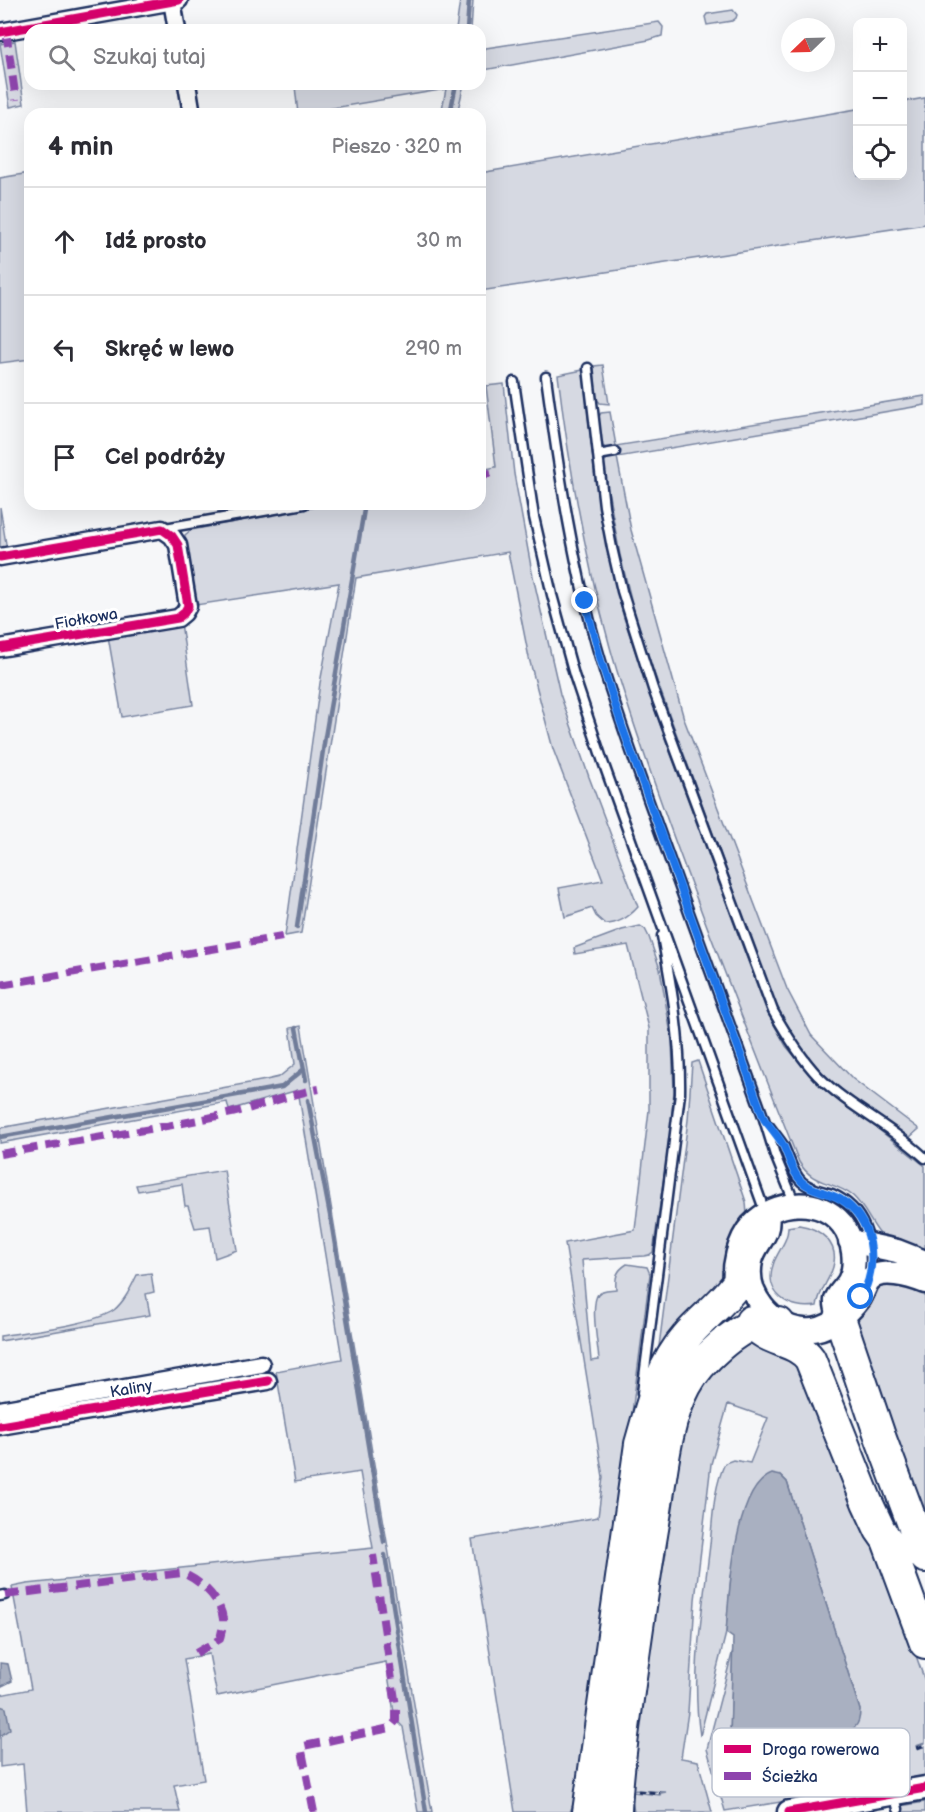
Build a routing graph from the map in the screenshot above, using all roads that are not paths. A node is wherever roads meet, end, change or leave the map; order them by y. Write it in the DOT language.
graph roads {
  1 [pos="176,1"];
  2 [pos="45,24"];
  3 [pos="177,24"];
  4 [pos="24,28"];
  5 [pos="0,32"];
  6 [pos="188,90"];
  7 [pos="191,108"];
  8 [pos="588,368"];
  9 [pos="546,376"];
  10 [pos="514,382"];
  11 [pos="615,452"];
  12 [pos="598,455"];
  13 [pos="270,510"];
  14 [pos="162,529"];
  15 [pos="0,557"];
  16 [pos="0,648"];
  17 [pos="658,912"];
  18 [pos="764,1119"];
  19 [pos="925,1158"];
  20 [pos="795,1204"];
  21 [pos="767,1215"];
  22 [pos="860,1243"];
  23 [pos="925,1262"];
  24 [pos="868,1281"];
  25 [pos="925,1282"];
  26 [pos="735,1286"];
  27 [pos="840,1318"];
  28 [pos="766,1324"];
  29 [pos="810,1331"];
  30 [pos="261,1364"];
  31 [pos="268,1381"];
  32 [pos="0,1410"];
  33 [pos="0,1426"];
  34 [pos="640,1444"];
  35 [pos="887,1540"];
  36 [pos="925,1557"];
  37 [pos="925,1643"];
  38 [pos="925,1788"];
  39 [pos="910,1795"];
  40 [pos="905,1797"];
  41 [pos="625,1802"];
  42 [pos="588,1812"];
  43 [pos="789,1812"];
  1 -- 2 [label="street"];
  1 -- 3 [label="street"];
  4 -- 5 [label="street"];
  6 -- 7 [label="street"];
  8 -- 12 [label="lane"];
  9 -- 18 [label="lane"];
  10 -- 17 [label="lane"];
  11 -- 12 [label="lane"];
  12 -- 19 [label="lane"];
  13 -- 14 [label="lane"];
  14 -- 15 [label="street"];
  14 -- 16 [label="street, Fiołkowa"];
  17 -- 21 [label="lane"];
  17 -- 34 [label="lane"];
  18 -- 20 [label="lane"];
  18 -- 22 [label="lane"];
  20 -- 21 [label="main road"];
  20 -- 22 [label="main road"];
  21 -- 26 [label="main road"];
  21 -- 28 [label="main road"];
  22 -- 23 [label="main road"];
  22 -- 24 [label="lane"];
  22 -- 27 [label="main road"];
  24 -- 25 [label="main road"];
  24 -- 27 [label="main road"];
  26 -- 28 [label="highway"];
  26 -- 34 [label="highway"];
  27 -- 29 [label="main road"];
  27 -- 36 [label="highway"];
  28 -- 29 [label="main road"];
  28 -- 35 [label="highway"];
  28 -- 41 [label="highway"];
  29 -- 35 [label="highway"];
  30 -- 32 [label="street, Kaliny"];
  31 -- 33 [label="street, Kaliny"];
  34 -- 42 [label="highway"];
  35 -- 37 [label="highway"];
  38 -- 39 [label="main road"];
  40 -- 43 [label="main road"];
}
